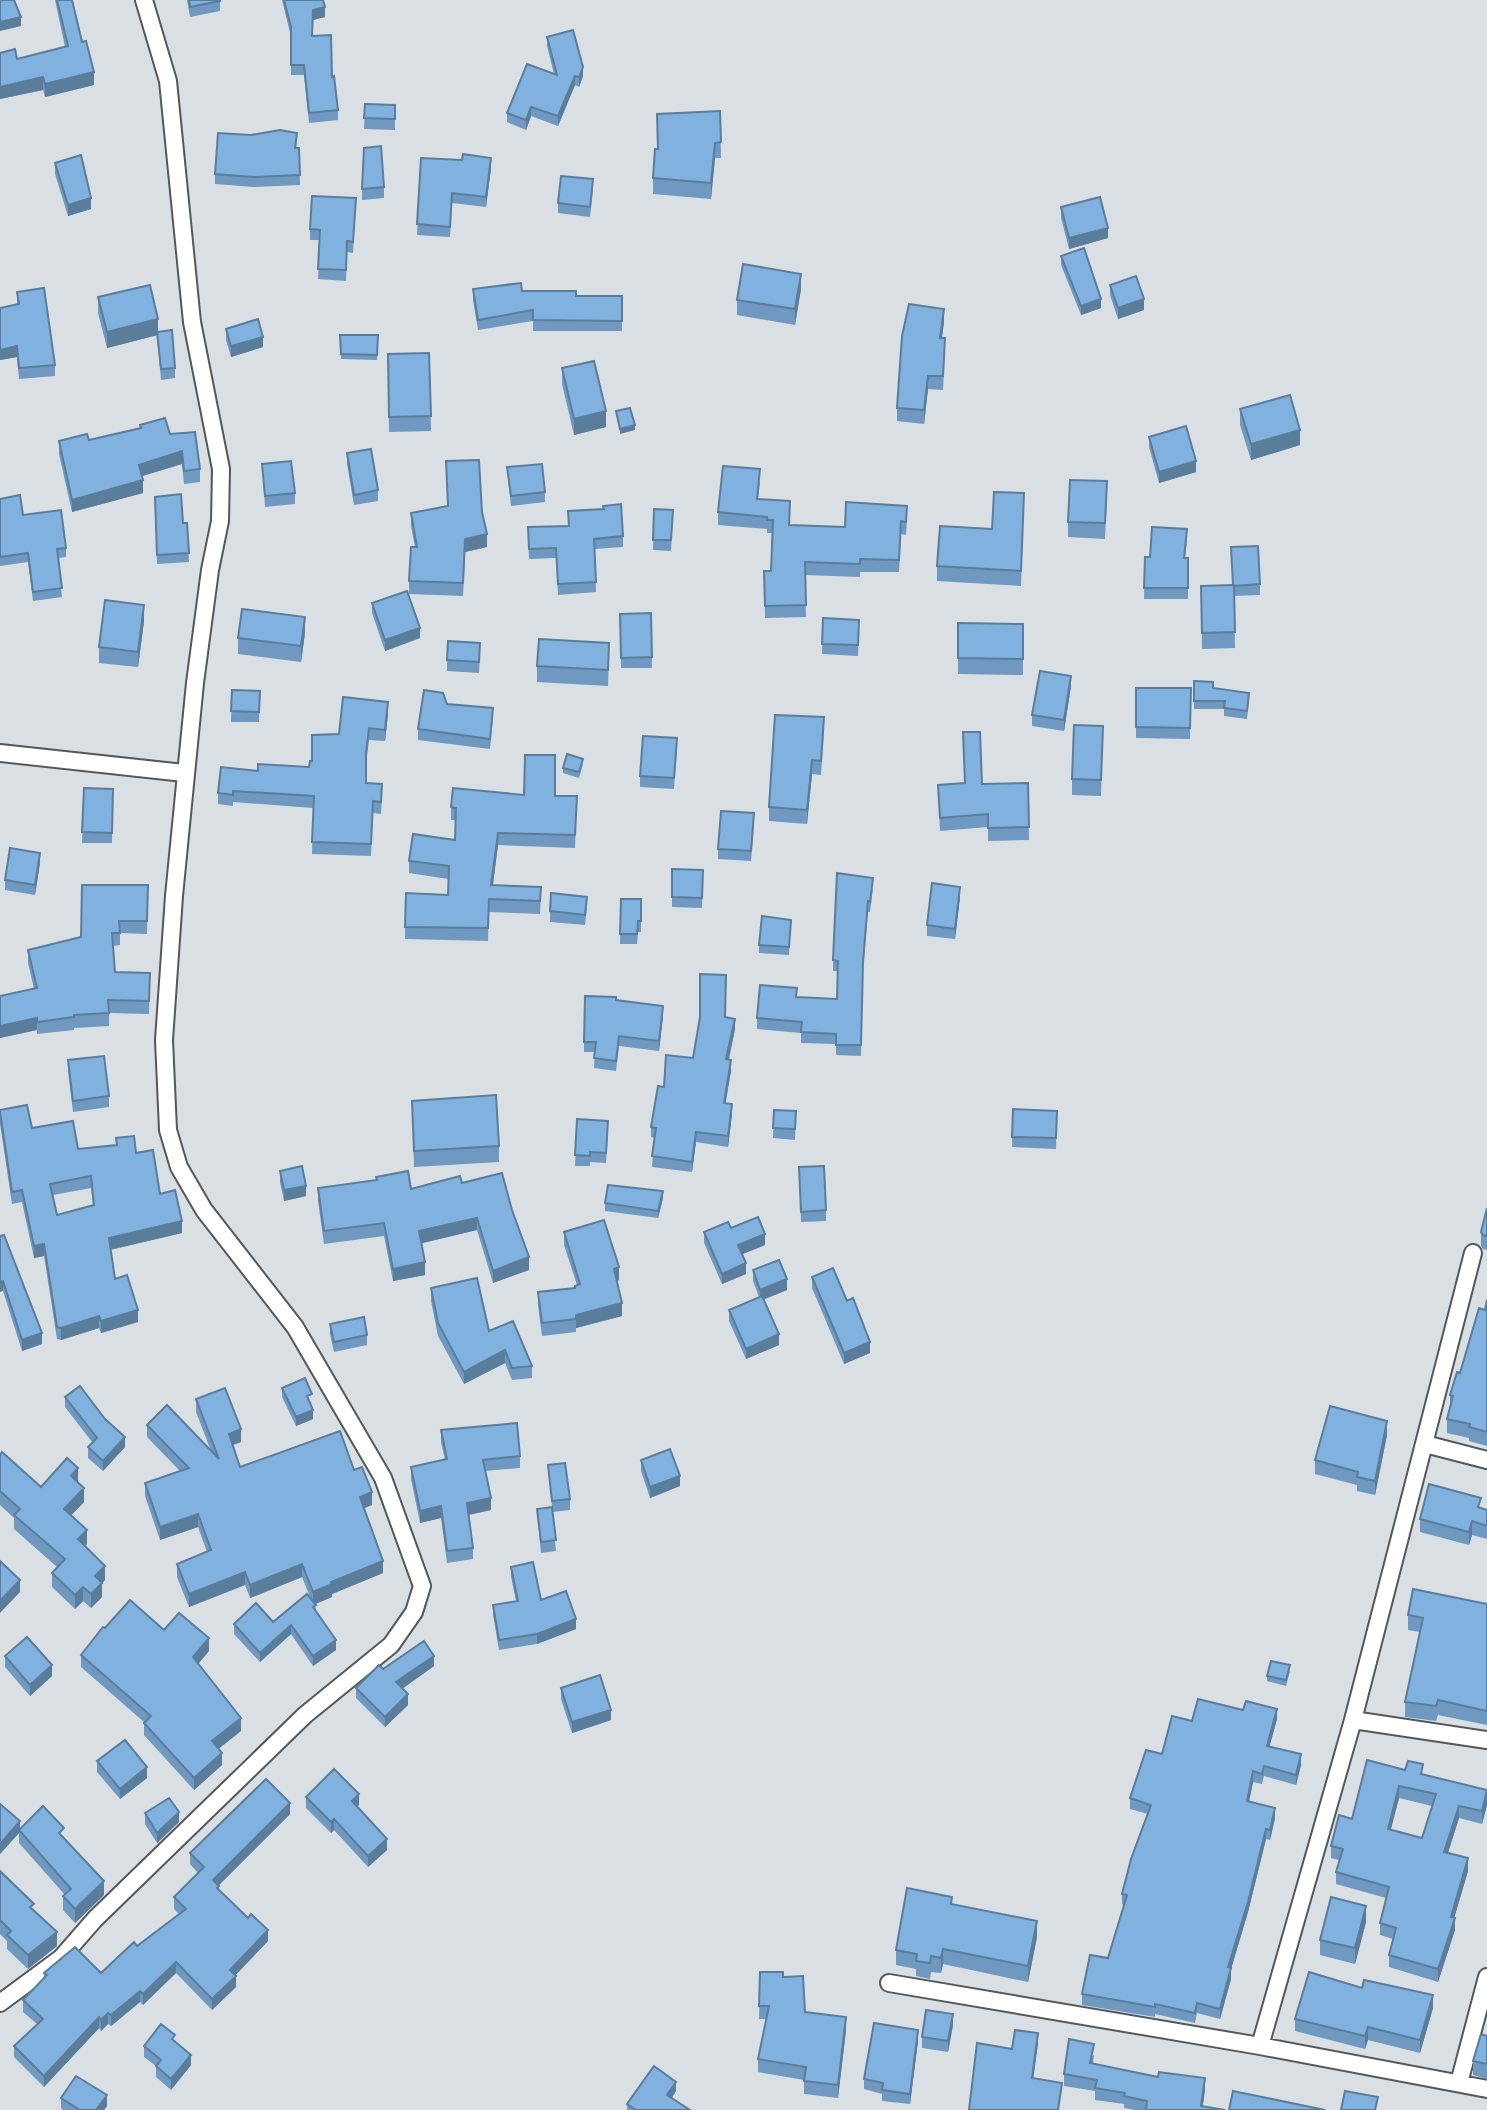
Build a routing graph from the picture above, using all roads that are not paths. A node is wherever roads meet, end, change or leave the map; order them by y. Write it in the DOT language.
graph roads {
  1 [pos="144,0"];
  2 [pos="0,753"];
  3 [pos="184,773"];
  4 [pos="1473,1253"];
  5 [pos="1425,1444"];
  6 [pos="1487,1460"];
  7 [pos="1353,1720"];
  8 [pos="1487,1740"];
  9 [pos="1487,1977"];
  10 [pos="889,1983"];
  11 [pos="0,2003"];
  12 [pos="1260,2046"];
  13 [pos="1459,2083"];
  14 [pos="1487,2089"];
  1 -- 3 [label="street"];
  2 -- 3 [label="street"];
  3 -- 11 [label="street"];
  4 -- 5 [label="street"];
  5 -- 6 [label="street"];
  5 -- 7 [label="street"];
  7 -- 8 [label="street"];
  7 -- 12 [label="street"];
  9 -- 13 [label="street"];
  10 -- 12 [label="street"];
  12 -- 13 [label="street"];
  13 -- 14 [label="street"];
}
